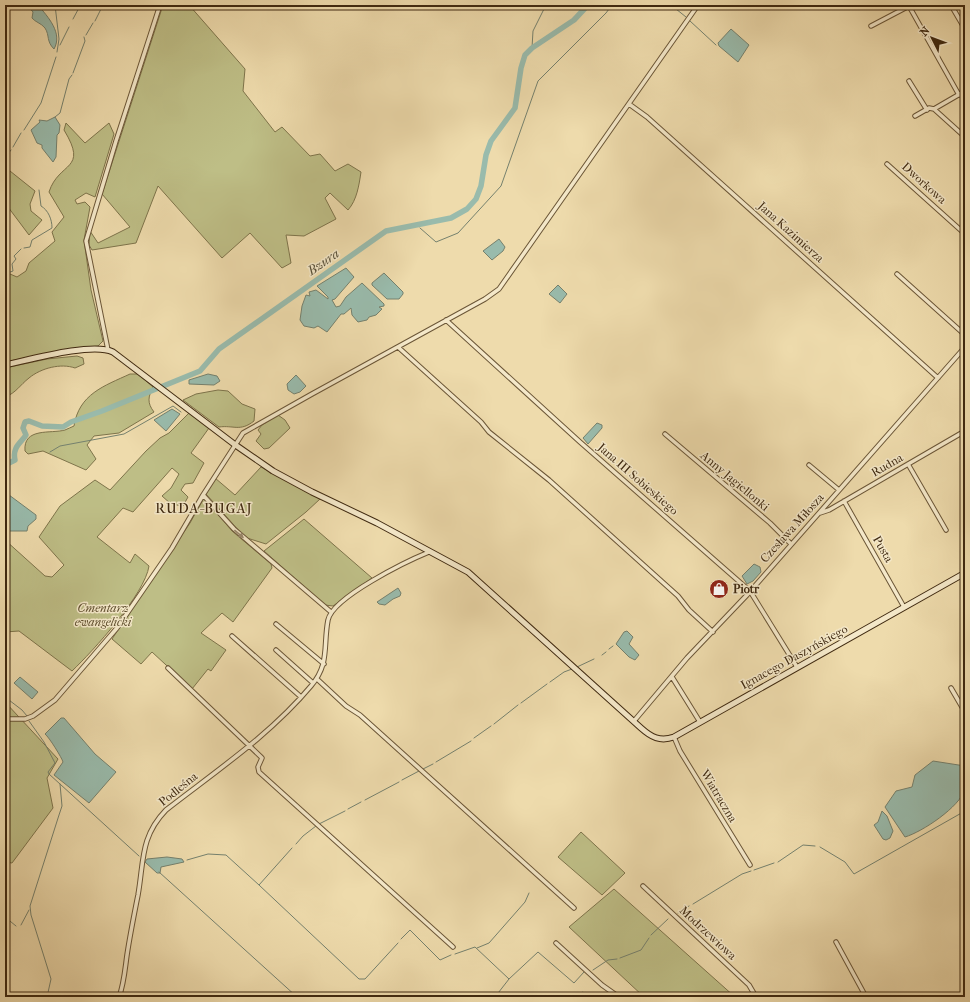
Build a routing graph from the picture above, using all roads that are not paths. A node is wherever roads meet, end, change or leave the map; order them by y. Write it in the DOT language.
graph roads {
  1 [pos="160,5"];
  2 [pos="698,5"];
  3 [pos="951,5"];
  4 [pos="910,6"];
  5 [pos="870,26"];
  6 [pos="965,29"];
  7 [pos="909,81"];
  8 [pos="965,91"];
  9 [pos="959,95"];
  10 [pos="629,104"];
  11 [pos="934,109"];
  12 [pos="927,110"];
  13 [pos="915,116"];
  14 [pos="965,137"];
  15 [pos="887,164"];
  16 [pos="965,234"];
  17 [pos="897,274"];
  18 [pos="446,320"];
  19 [pos="965,335"];
  20 [pos="398,346"];
  21 [pos="965,347"];
  22 [pos="108,350"];
  23 [pos="5,365"];
  24 [pos="938,378"];
  25 [pos="965,431"];
  26 [pos="665,434"];
  27 [pos="234,444"];
  28 [pos="908,464"];
  29 [pos="809,465"];
  30 [pos="839,490"];
  31 [pos="203,495"];
  32 [pos="844,501"];
  33 [pos="819,513"];
  34 [pos="946,530"];
  35 [pos="790,544"];
  36 [pos="429,552"];
  37 [pos="965,572"];
  38 [pos="750,590"];
  39 [pos="904,607"];
  40 [pos="332,612"];
  41 [pos="276,624"];
  42 [pos="713,632"];
  43 [pos="232,636"];
  44 [pos="276,650"];
  45 [pos="324,664"];
  46 [pos="797,667"];
  47 [pos="168,668"];
  48 [pos="672,677"];
  49 [pos="317,679"];
  50 [pos="313,683"];
  51 [pos="951,688"];
  52 [pos="301,697"];
  53 [pos="965,712"];
  54 [pos="5,719"];
  55 [pos="634,721"];
  56 [pos="700,722"];
  57 [pos="674,737"];
  58 [pos="251,746"];
  59 [pos="750,865"];
  60 [pos="643,886"];
  61 [pos="574,908"];
  62 [pos="836,942"];
  63 [pos="556,943"];
  64 [pos="453,947"];
  65 [pos="119,997"];
  66 [pos="618,997"];
  67 [pos="756,997"];
  68 [pos="866,997"];
  1 -- 22 [label="street"];
  2 -- 10 [label="street"];
  3 -- 6 [label="street"];
  4 -- 5 [label="street"];
  4 -- 9 [label="street"];
  7 -- 12 [label="street"];
  8 -- 9 [label="street"];
  9 -- 11 [label="street"];
  10 -- 18 [label="street"];
  10 -- 24 [label="street, Jana Kazimierza"];
  11 -- 12 [label="street"];
  11 -- 14 [label="street"];
  12 -- 13 [label="street"];
  15 -- 16 [label="street, Dworkowa"];
  17 -- 19 [label="street"];
  18 -- 20 [label="street"];
  18 -- 38 [label="street, Jana III Sobieskiego"];
  20 -- 27 [label="street"];
  20 -- 42 [label="street"];
  21 -- 24 [label="street, Czesława Miłosza"];
  22 -- 23 [label="street"];
  22 -- 27 [label="street, Ignacego Daszyńskiego"];
  24 -- 30 [label="street, Czesława Miłosza"];
  25 -- 28 [label="street, Rudna"];
  26 -- 35 [label="street, Anny Jagiellonki"];
  27 -- 31 [label="street"];
  27 -- 36 [label="street, Ignacego Daszyńskiego"];
  28 -- 32 [label="street, Rudna"];
  28 -- 34 [label="street"];
  29 -- 30 [label="street"];
  30 -- 33 [label="street, Czesława Miłosza"];
  31 -- 40 [label="street, one-way"];
  31 -- 54 [label="street"];
  32 -- 33 [label="street, Rudna"];
  32 -- 39 [label="street, Pusta"];
  33 -- 35 [label="street, Czesława Miłosza"];
  35 -- 38 [label="street, Czesława Miłosza"];
  36 -- 40 [label="street"];
  36 -- 55 [label="street, Ignacego Daszyńskiego"];
  37 -- 39 [label="street, Ignacego Daszyńskiego"];
  38 -- 42 [label="street, Czesława Miłosza"];
  38 -- 46 [label="street, Jana III Sobieskiego"];
  39 -- 46 [label="street, Ignacego Daszyńskiego"];
  40 -- 45 [label="street, Podleśna"];
  41 -- 45 [label="street"];
  42 -- 48 [label="street, Czesława Miłosza"];
  43 -- 52 [label="street"];
  44 -- 50 [label="street"];
  45 -- 49 [label="street, Podleśna"];
  46 -- 56 [label="street, Ignacego Daszyńskiego"];
  47 -- 58 [label="street"];
  48 -- 55 [label="street, Czesława Miłosza"];
  48 -- 56 [label="street"];
  49 -- 50 [label="street, Podleśna"];
  49 -- 61 [label="street"];
  50 -- 52 [label="street, Podleśna"];
  51 -- 53 [label="street"];
  52 -- 58 [label="street, Podleśna"];
  55 -- 57 [label="street, Ignacego Daszyńskiego"];
  56 -- 57 [label="street, Ignacego Daszyńskiego"];
  57 -- 59 [label="street, Wiatraczna"];
  58 -- 64 [label="street"];
  58 -- 65 [label="street, Podleśna"];
  60 -- 67 [label="street, Modrzewiowa"];
  62 -- 68 [label="street"];
  63 -- 66 [label="street"];
}
